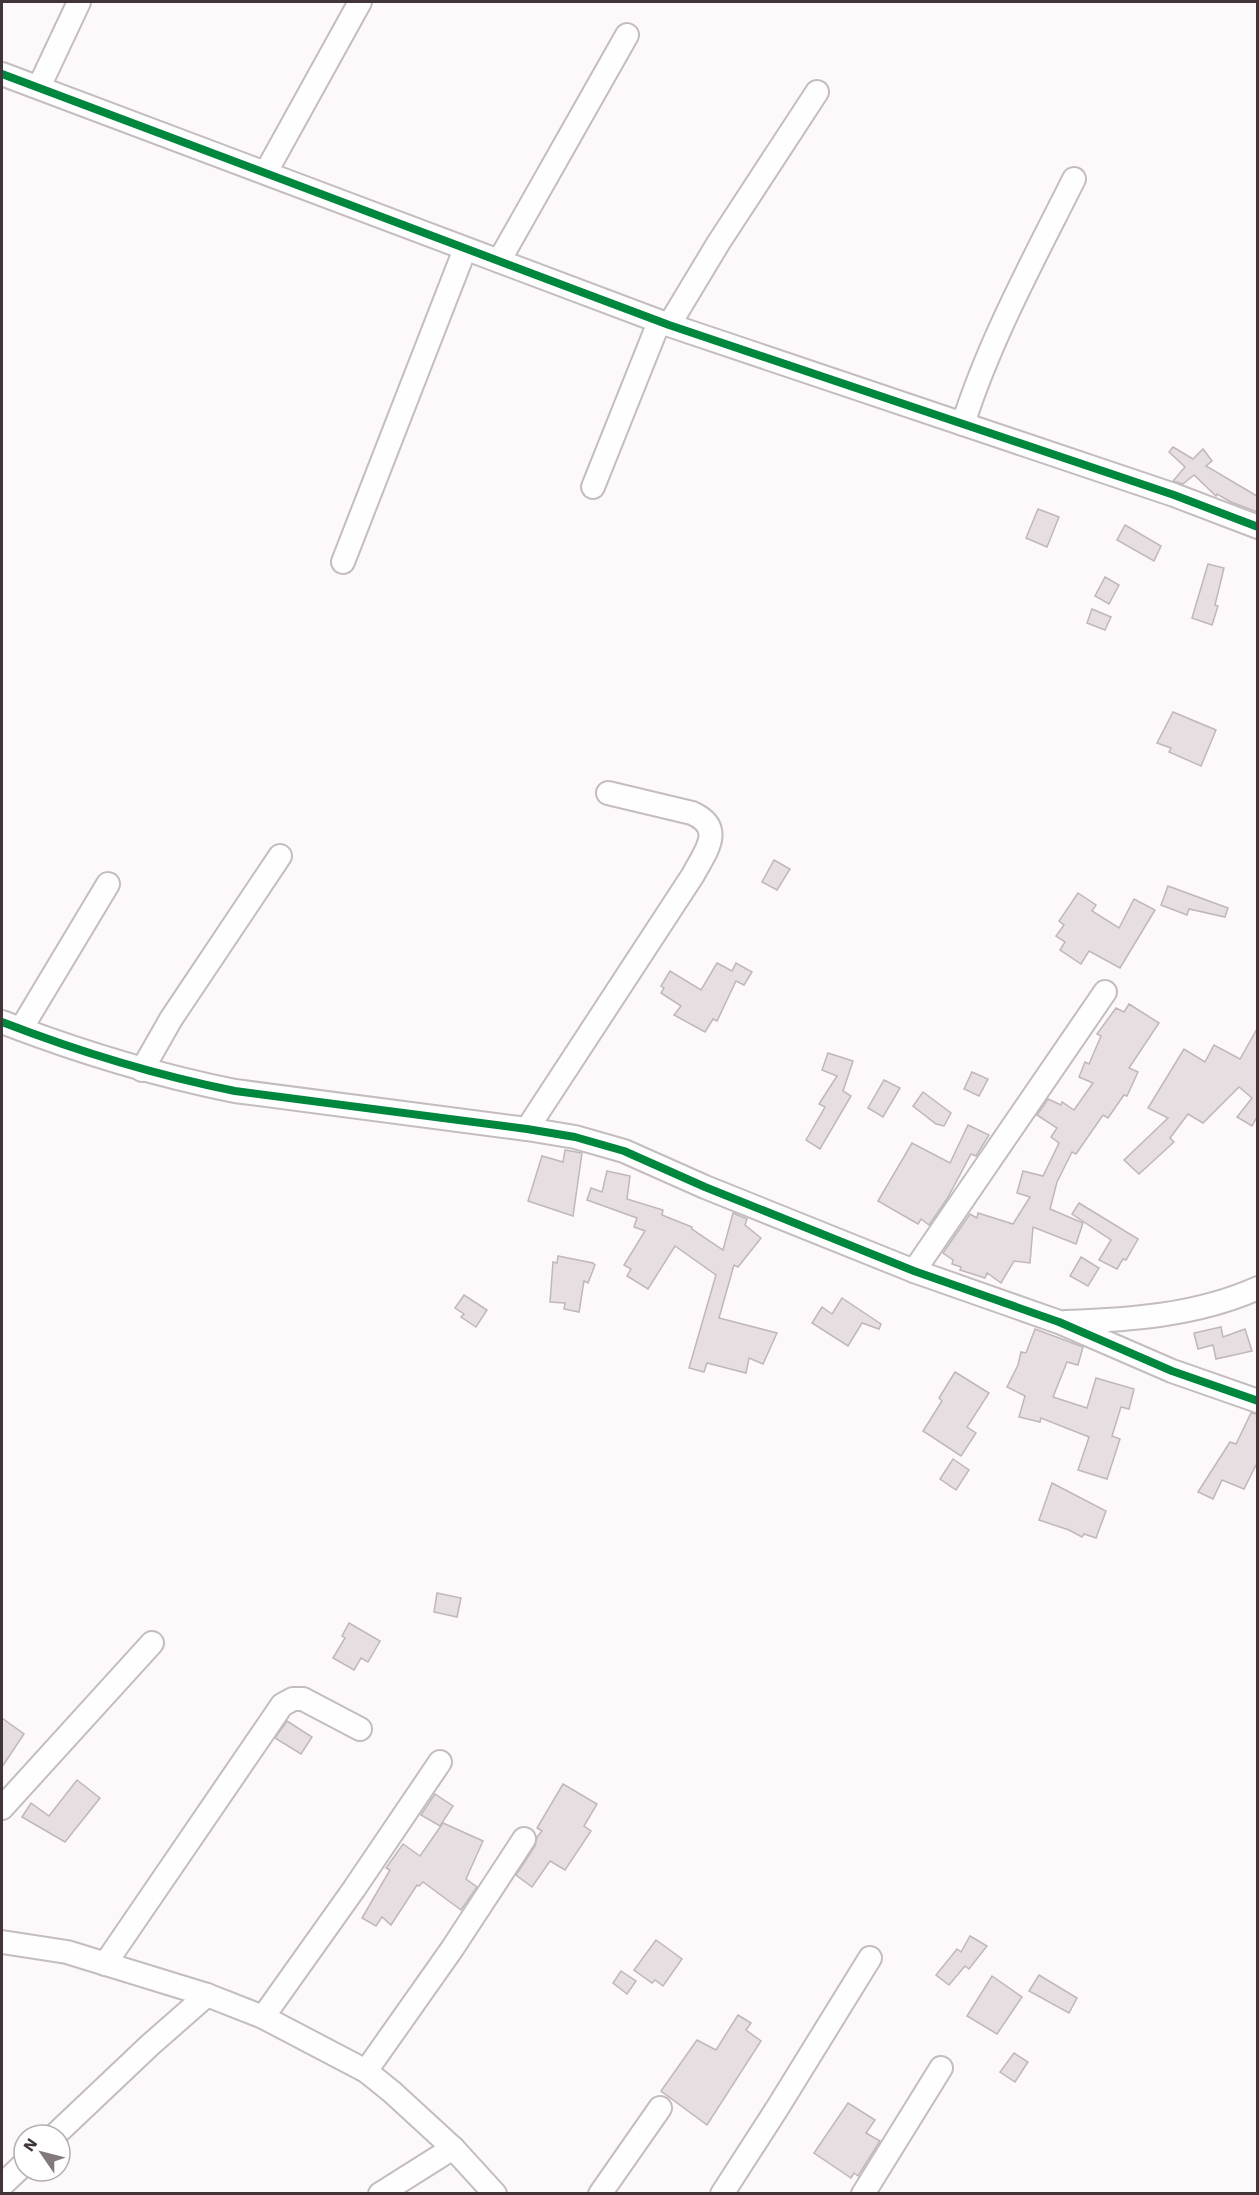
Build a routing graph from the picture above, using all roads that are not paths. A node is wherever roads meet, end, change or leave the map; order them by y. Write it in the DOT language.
graph roads {
  1 [pos="79,2"];
  2 [pos="360,2"];
  3 [pos="627,34"];
  4 [pos="2,74"];
  5 [pos="39,87"];
  6 [pos="817,92"];
  7 [pos="266,172"];
  8 [pos="1074,179"];
  9 [pos="465,249"];
  10 [pos="499,261"];
  11 [pos="664,323"];
  12 [pos="963,424"];
  13 [pos="593,487"];
  14 [pos="1257,527"];
  15 [pos="343,562"];
  16 [pos="608,793"];
  17 [pos="280,856"];
  18 [pos="108,884"];
  19 [pos="1105,992"];
  20 [pos="11,1026"];
  21 [pos="142,1070"];
  22 [pos="527,1129"];
  23 [pos="914,1271"];
  24 [pos="1257,1288"];
  25 [pos="1059,1322"];
  26 [pos="1257,1401"];
  27 [pos="152,1643"];
  28 [pos="360,1729"];
  29 [pos="440,1762"];
  30 [pos="2,1808"];
  31 [pos="524,1839"];
  32 [pos="5,1947"];
  33 [pos="870,1958"];
  34 [pos="105,1964"];
  35 [pos="207,1995"];
  36 [pos="262,2017"];
  37 [pos="941,2068"];
  38 [pos="366,2071"];
  39 [pos="660,2108"];
  40 [pos="68,2123"];
  41 [pos="453,2148"];
  42 [pos="380,2193"];
  43 [pos="495,2193"];
  44 [pos="600,2193"];
  45 [pos="722,2193"];
  46 [pos="863,2193"];
  1 -- 5 [label="street"];
  2 -- 7 [label="street"];
  3 -- 10 [label="street"];
  4 -- 5 [label="street"];
  5 -- 7 [label="street"];
  6 -- 11 [label="street"];
  7 -- 9 [label="street"];
  8 -- 12 [label="street"];
  9 -- 10 [label="street"];
  9 -- 15 [label="street"];
  10 -- 11 [label="street"];
  11 -- 12 [label="street"];
  11 -- 13 [label="street"];
  12 -- 14 [label="street"];
  16 -- 22 [label="street"];
  17 -- 21 [label="street"];
  18 -- 20 [label="street"];
  19 -- 23 [label="street"];
  20 -- 21 [label="street"];
  21 -- 22 [label="street"];
  22 -- 23 [label="street"];
  23 -- 25 [label="street"];
  24 -- 25 [label="street"];
  25 -- 26 [label="street"];
  27 -- 30 [label="street"];
  28 -- 34 [label="street"];
  29 -- 36 [label="street"];
  31 -- 38 [label="street"];
  32 -- 34 [label="street"];
  33 -- 45 [label="street"];
  34 -- 35 [label="street"];
  35 -- 36 [label="street"];
  35 -- 40 [label="street"];
  36 -- 38 [label="street"];
  37 -- 46 [label="street"];
  38 -- 41 [label="street"];
  39 -- 44 [label="street"];
  41 -- 42 [label="street"];
  41 -- 43 [label="street"];
}
